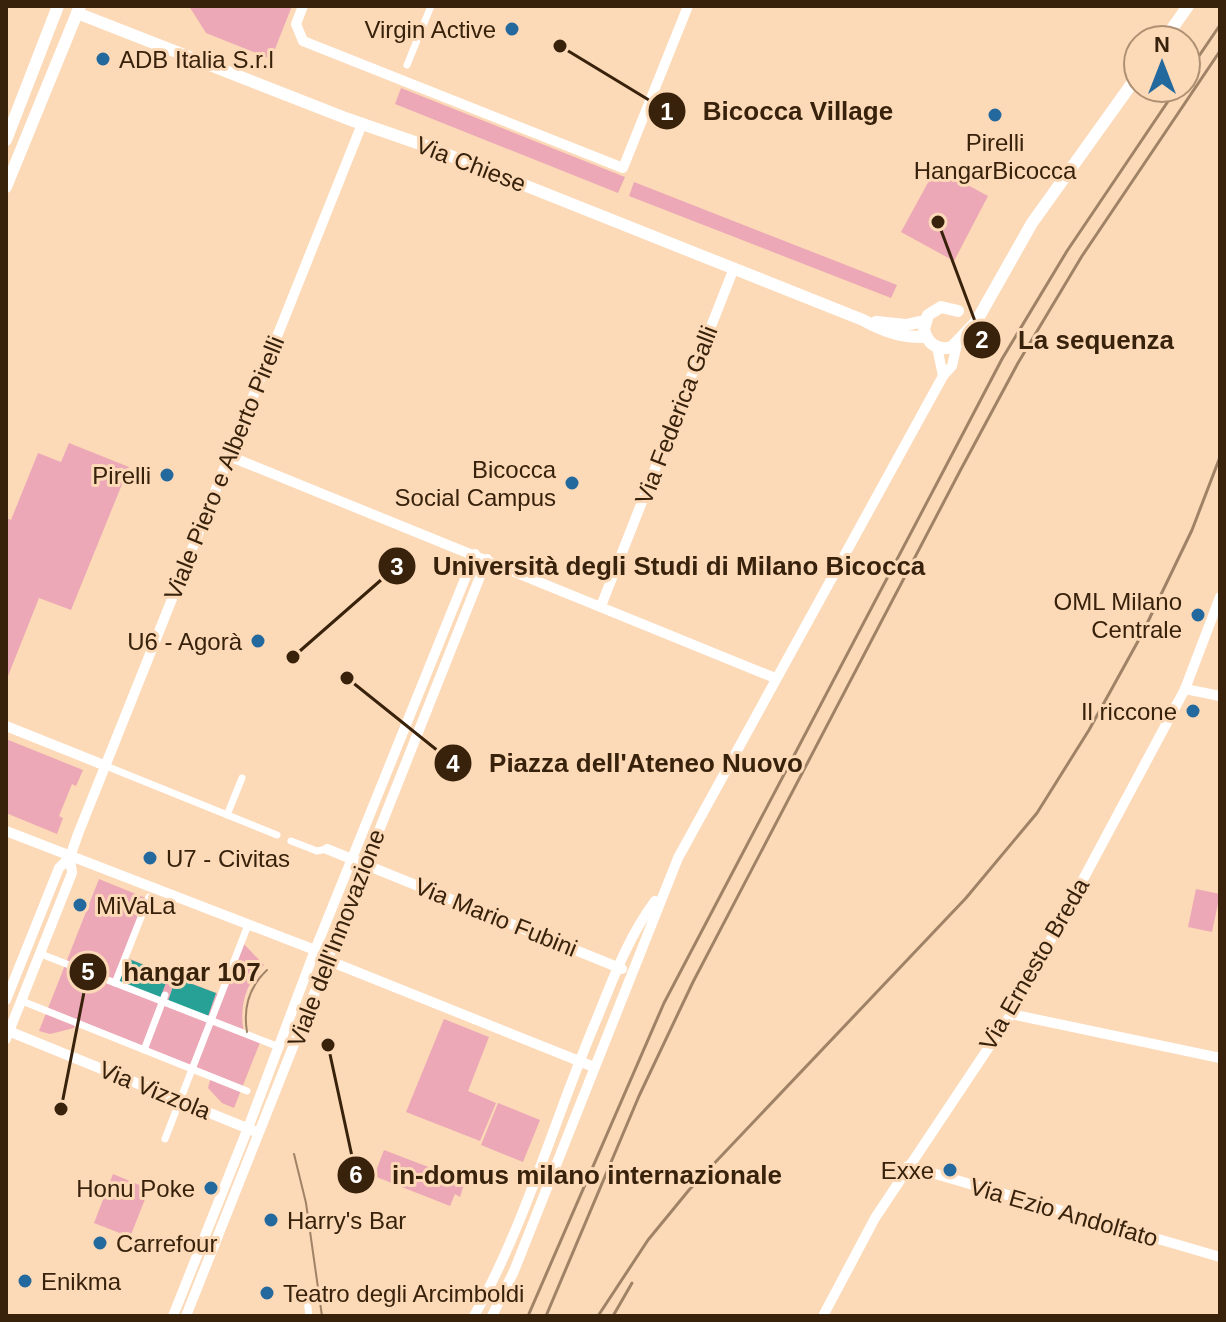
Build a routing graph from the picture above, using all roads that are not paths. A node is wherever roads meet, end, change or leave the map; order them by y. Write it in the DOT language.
graph roads {
  1 [pos="58,6"];
  2 [pos="303,6"];
  3 [pos="431,6"];
  4 [pos="688,6"];
  5 [pos="1188,6"];
  6 [pos="78,9"];
  7 [pos="1175,24"];
  8 [pos="407,65"];
  9 [pos="1122,97"];
  10 [pos="362,124"];
  11 [pos="6,140"];
  12 [pos="6,187"];
  13 [pos="734,268"];
  14 [pos="988,296"];
  15 [pos="958,311"];
  16 [pos="863,320"];
  17 [pos="924,321"];
  18 [pos="965,331"];
  19 [pos="926,337"];
  20 [pos="957,344"];
  21 [pos="937,347"];
  22 [pos="943,376"];
  23 [pos="229,456"];
  24 [pos="475,554"];
  25 [pos="487,559"];
  26 [pos="1220,597"];
  27 [pos="601,606"];
  28 [pos="775,678"];
  29 [pos="1185,689"];
  30 [pos="1220,696"];
  31 [pos="6,726"];
  32 [pos="106,766"];
  33 [pos="242,778"];
  34 [pos="227,815"];
  35 [pos="6,831"];
  36 [pos="277,835"];
  37 [pos="291,841"];
  38 [pos="327,849"];
  39 [pos="70,857"];
  40 [pos="352,859"];
  41 [pos="365,864"];
  42 [pos="665,887"];
  43 [pos="149,897"];
  44 [pos="248,925"];
  45 [pos="315,950"];
  46 [pos="41,954"];
  47 [pos="327,960"];
  48 [pos="618,967"];
  49 [pos="115,983"];
  50 [pos="625,986"];
  51 [pos="164,998"];
  52 [pos="6,1000"];
  53 [pos="22,1001"];
  54 [pos="1011,1014"];
  55 [pos="211,1021"];
  56 [pos="7,1033"];
  57 [pos="279,1047"];
  58 [pos="144,1050"];
  59 [pos="1220,1058"];
  60 [pos="579,1061"];
  61 [pos="594,1067"];
  62 [pos="192,1069"];
  63 [pos="247,1091"];
  64 [pos="180,1100"];
  65 [pos="248,1128"];
  66 [pos="259,1133"];
  67 [pos="165,1139"];
  68 [pos="908,1166"];
  69 [pos="1220,1257"];
  70 [pos="306,1291"];
  71 [pos="173,1316"];
  72 [pos="186,1316"];
  73 [pos="309,1316"];
  74 [pos="474,1316"];
  75 [pos="492,1316"];
  76 [pos="823,1316"];
  1 -- 6 [label="street"];
  1 -- 11 [label="street"];
  2 -- 4 [label="street"];
  3 -- 8 [label="street"];
  5 -- 7 [label="street"];
  6 -- 10 [label="street, Via Chiese"];
  6 -- 12 [label="street"];
  9 -- 14 [label="street"];
  10 -- 13 [label="street, Via Chiese"];
  10 -- 23 [label="street, Viale Piero e Alberto Pirelli"];
  13 -- 16 [label="street, Via Chiese"];
  13 -- 27 [label="street, Via Federica Galli"];
  14 -- 15 [label="street"];
  14 -- 18 [label="street"];
  15 -- 17 [label="street, Via Chiese"];
  15 -- 18 [label="street"];
  16 -- 17 [label="street, Via Chiese"];
  16 -- 19 [label="street, Via Chiese"];
  17 -- 19 [label="street"];
  18 -- 20 [label="street"];
  19 -- 21 [label="street"];
  20 -- 21 [label="street"];
  20 -- 22 [label="street"];
  21 -- 22 [label="street"];
  22 -- 28 [label="street"];
  23 -- 24 [label="street"];
  23 -- 32 [label="street, Viale Piero e Alberto Pirelli"];
  24 -- 25 [label="street"];
  24 -- 40 [label="street, Viale dell'Innovazione"];
  25 -- 27 [label="street"];
  25 -- 41 [label="street, Viale dell'Innovazione"];
  26 -- 29 [label="street, Via Ernesto Breda"];
  27 -- 28 [label="street"];
  28 -- 42 [label="street"];
  29 -- 30 [label="street"];
  29 -- 54 [label="street, Via Ernesto Breda"];
  31 -- 32 [label="street"];
  32 -- 34 [label="street"];
  32 -- 39 [label="street, Viale Piero e Alberto Pirelli"];
  33 -- 34 [label="street"];
  34 -- 36 [label="street"];
  35 -- 39 [label="street"];
  37 -- 38 [label="street"];
  38 -- 40 [label="street, Via Mario Fubini"];
  39 -- 44 [label="street"];
  39 -- 46 [label="street, Viale Piero e Alberto Pirelli"];
  39 -- 52 [label="street, Viale Piero e Alberto Pirelli"];
  40 -- 41 [label="street, Via Mario Fubini"];
  40 -- 45 [label="street, Viale dell'Innovazione"];
  41 -- 47 [label="street, Viale dell'Innovazione"];
  41 -- 48 [label="street, Via Mario Fubini"];
  42 -- 48 [label="street"];
  42 -- 50 [label="street"];
  43 -- 49 [label="street"];
  44 -- 45 [label="street"];
  44 -- 55 [label="street"];
  45 -- 47 [label="street"];
  45 -- 57 [label="street, Viale dell'Innovazione"];
  46 -- 49 [label="street, Viale dell'Innovazione"];
  46 -- 53 [label="street, Viale Piero e Alberto Pirelli"];
  47 -- 60 [label="street"];
  47 -- 66 [label="street, Viale dell'Innovazione"];
  48 -- 50 [label="street"];
  48 -- 60 [label="street"];
  49 -- 51 [label="street, Viale dell'Innovazione"];
  50 -- 61 [label="street"];
  51 -- 55 [label="street, Viale dell'Innovazione"];
  51 -- 58 [label="street"];
  53 -- 56 [label="street, Viale Piero e Alberto Pirelli"];
  53 -- 58 [label="street, Via Vizzola"];
  54 -- 59 [label="street"];
  54 -- 68 [label="street, Via Ernesto Breda"];
  55 -- 57 [label="street, Viale dell'Innovazione"];
  55 -- 62 [label="street"];
  56 -- 64 [label="street, Via Vizzola"];
  57 -- 65 [label="street, Viale dell'Innovazione"];
  58 -- 62 [label="street, Via Vizzola"];
  60 -- 61 [label="street"];
  60 -- 74 [label="street"];
  61 -- 75 [label="street"];
  62 -- 63 [label="street, Via Vizzola"];
  62 -- 64 [label="street"];
  64 -- 65 [label="street, Via Vizzola"];
  64 -- 67 [label="street"];
  65 -- 66 [label="street, Via Vizzola"];
  65 -- 71 [label="street, Viale dell'Innovazione"];
  66 -- 72 [label="street, Viale dell'Innovazione"];
  68 -- 69 [label="street, Via Ezio Andolfato"];
  68 -- 76 [label="street, Via Ernesto Breda"];
  70 -- 73 [label="street"];
}
